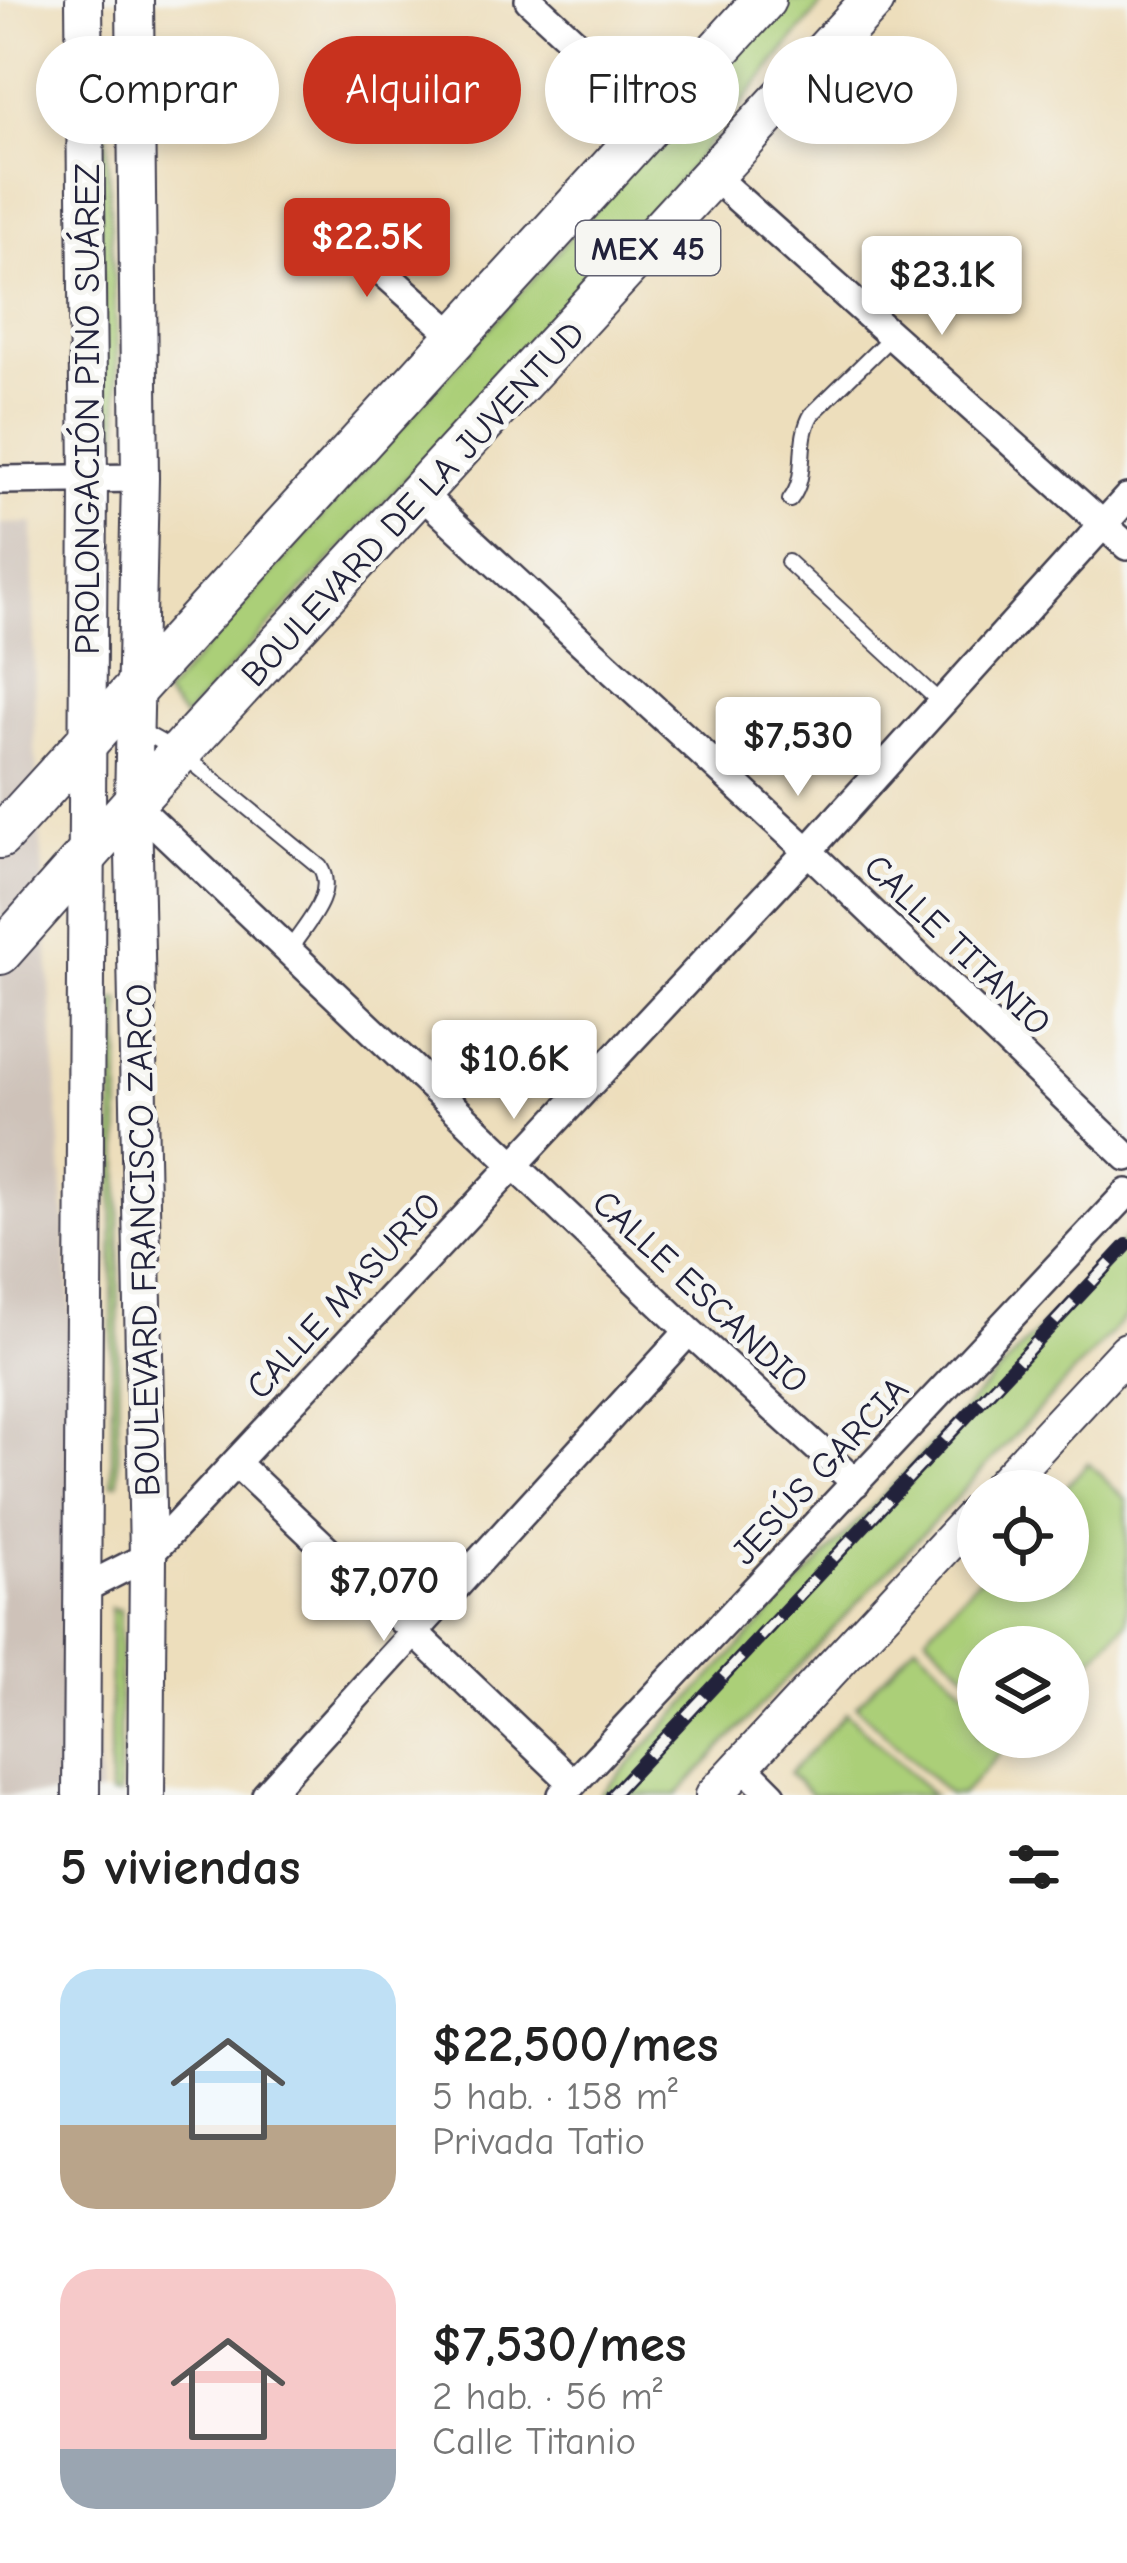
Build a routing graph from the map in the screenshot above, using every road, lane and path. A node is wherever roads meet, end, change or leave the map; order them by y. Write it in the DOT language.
graph roads {
  1 [pos="84,0"];
  2 [pos="529,0"];
  3 [pos="764,0"];
  4 [pos="873,0"];
  5 [pos="143,9"];
  6 [pos="84,36"];
  7 [pos="121,36"];
  8 [pos="568,36"];
  9 [pos="730,36"];
  10 [pos="85,144"];
  11 [pos="630,144"];
  12 [pos="714,177"];
  13 [pos="322,218"];
  14 [pos="455,336"];
  15 [pos="892,336"];
  16 [pos="140,478"];
  17 [pos="0,480"];
  18 [pos="88,480"];
  19 [pos="420,493"];
  20 [pos="1127,498"];
  21 [pos="790,500"];
  22 [pos="1103,524"];
  23 [pos="1127,546"];
  24 [pos="788,562"];
  25 [pos="135,685"];
  26 [pos="941,703"];
  27 [pos="135,728"];
  28 [pos="85,745"];
  29 [pos="181,754"];
  30 [pos="133,803"];
  31 [pos="3,829"];
  32 [pos="808,850"];
  33 [pos="84,859"];
  34 [pos="290,949"];
  35 [pos="0,953"];
  36 [pos="1127,1156"];
  37 [pos="514,1165"];
  38 [pos="1127,1193"];
  39 [pos="689,1331"];
  40 [pos="1127,1351"];
  41 [pos="236,1463"];
  42 [pos="1016,1470"];
  43 [pos="856,1483"];
  44 [pos="957,1534"];
  45 [pos="148,1556"];
  46 [pos="83,1589"];
  47 [pos="416,1631"];
  48 [pos="742,1765"];
  49 [pos="567,1789"];
  50 [pos="81,1795"];
  51 [pos="146,1795"];
  52 [pos="266,1795"];
  53 [pos="714,1795"];
  54 [pos="772,1795"];
  1 -- 6 [label="main road, PROLONGACIÓN PINO SUÁREZ"];
  2 -- 8 [label="street"];
  3 -- 9 [label="main road, MEX 45"];
  4 -- 12 [label="main road, BOULEVARD DE LA JUVENTUD / MEX 45"];
  5 -- 7 [label="main road"];
  5 -- 16 [label="main road, PROLONGACIÓN PINO SUÁREZ"];
  10 -- 18 [label="main road, PROLONGACIÓN PINO SUÁREZ"];
  11 -- 14 [label="main road, MEX 45"];
  12 -- 15 [label="street"];
  12 -- 19 [label="main road, BOULEVARD DE LA JUVENTUD / MEX 45"];
  13 -- 14 [label="street"];
  14 -- 25 [label="main road, MEX 45"];
  15 -- 21 [label="lane"];
  15 -- 22 [label="street"];
  16 -- 18 [label="street"];
  16 -- 25 [label="main road, PROLONGACIÓN PINO SUÁREZ"];
  17 -- 18 [label="street"];
  18 -- 28 [label="main road, PROLONGACIÓN PINO SUÁREZ"];
  19 -- 29 [label="main road, BOULEVARD DE LA JUVENTUD / MEX 45"];
  19 -- 32 [label="street, CALLE TITANIO"];
  20 -- 22 [label="street, CALLE MASURIO"];
  22 -- 23 [label="street"];
  22 -- 26 [label="street, CALLE MASURIO"];
  24 -- 26 [label="lane"];
  25 -- 27 [label="main road, BOULEVARD FRANCISCO ZARCO"];
  25 -- 28 [label="main road, MEX 45"];
  26 -- 32 [label="street, CALLE MASURIO"];
  27 -- 29 [label="lane"];
  27 -- 30 [label="main road, BOULEVARD FRANCISCO ZARCO"];
  28 -- 31 [label="main road, MEX 45"];
  28 -- 33 [label="main road, BOULEVARD FRANCISCO ZARCO"];
  29 -- 30 [label="main road, BOULEVARD DE LA JUVENTUD / MEX 45"];
  29 -- 34 [label="lane"];
  30 -- 33 [label="main road, BOULEVARD DE LA JUVENTUD / MEX 45"];
  30 -- 34 [label="street, CALLE ESCANDIO"];
  30 -- 45 [label="main road, BOULEVARD FRANCISCO ZARCO"];
  32 -- 36 [label="street, CALLE TITANIO"];
  32 -- 37 [label="street, CALLE MASURIO"];
  33 -- 35 [label="main road, BOULEVARD DE LA JUVENTUD / MEX 45"];
  33 -- 46 [label="main road, BOULEVARD FRANCISCO ZARCO"];
  34 -- 37 [label="street, CALLE ESCANDIO"];
  37 -- 39 [label="street, CALLE ESCANDIO"];
  37 -- 41 [label="street, CALLE MASURIO"];
  38 -- 43 [label="street, JESÚS GARCIA"];
  39 -- 43 [label="street, CALLE ESCANDIO"];
  39 -- 47 [label="street"];
  40 -- 42 [label="main road"];
  41 -- 45 [label="street, CALLE MASURIO"];
  41 -- 47 [label="street"];
  43 -- 49 [label="street, JESÚS GARCIA"];
  44 -- 48 [label="main road"];
  45 -- 46 [label="street, CALLE MASURIO"];
  45 -- 51 [label="main road, BOULEVARD FRANCISCO ZARCO"];
  46 -- 50 [label="main road, BOULEVARD FRANCISCO ZARCO"];
  47 -- 49 [label="street"];
  47 -- 52 [label="street"];
  48 -- 53 [label="main road"];
  48 -- 54 [label="street"];
}
